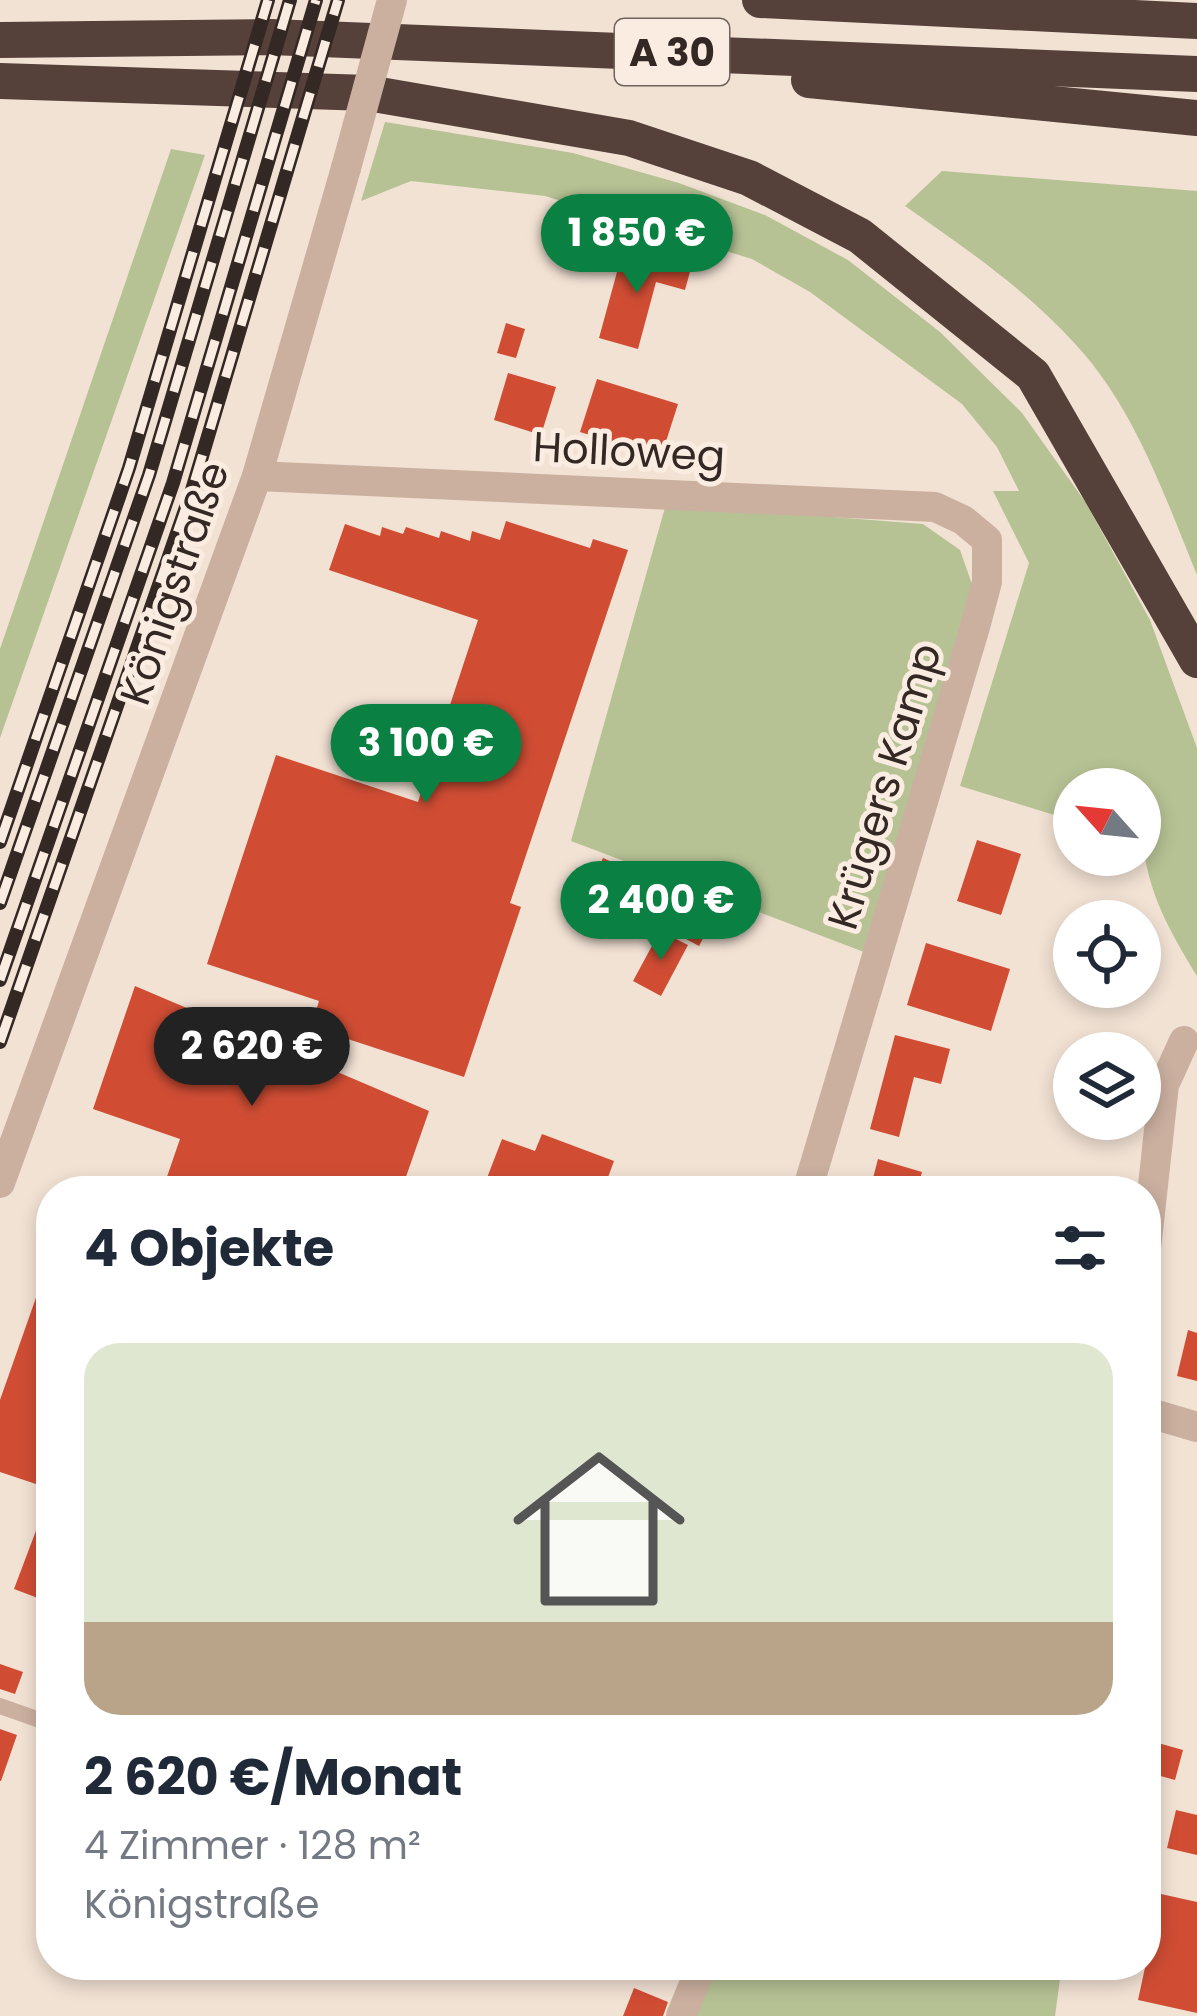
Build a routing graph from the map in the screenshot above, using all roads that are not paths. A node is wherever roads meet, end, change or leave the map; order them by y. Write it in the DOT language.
graph roads {
  1 [pos="392,0"];
  2 [pos="760,0"];
  3 [pos="1197,21"];
  4 [pos="0,40"];
  5 [pos="147,41"];
  6 [pos="1197,74"];
  7 [pos="0,81"];
  8 [pos="1197,118"];
  9 [pos="257,476"];
  10 [pos="986,540"];
  11 [pos="1197,660"];
  12 [pos="1190,1043"];
  13 [pos="811,1176"];
  14 [pos="1154,1176"];
  15 [pos="0,1183"];
  16 [pos="1161,1416"];
  17 [pos="1197,1427"];
  18 [pos="0,1706"];
  19 [pos="36,1719"];
  20 [pos="696,1980"];
  21 [pos="681,2016"];
  1 -- 9 [label="street, Königstraße, bridge"];
  2 -- 3 [label="highway, A 30"];
  4 -- 5 [label="highway, A 30"];
  5 -- 6 [label="highway, A 30"];
  5 -- 8 [label="highway"];
  7 -- 11 [label="highway"];
  9 -- 10 [label="street, Holloweg"];
  9 -- 15 [label="street, Königstraße"];
  10 -- 13 [label="street, Krügers Kamp"];
  12 -- 14 [label="street"];
  16 -- 17 [label="street"];
  18 -- 19 [label="lane"];
  20 -- 21 [label="street"];
}
